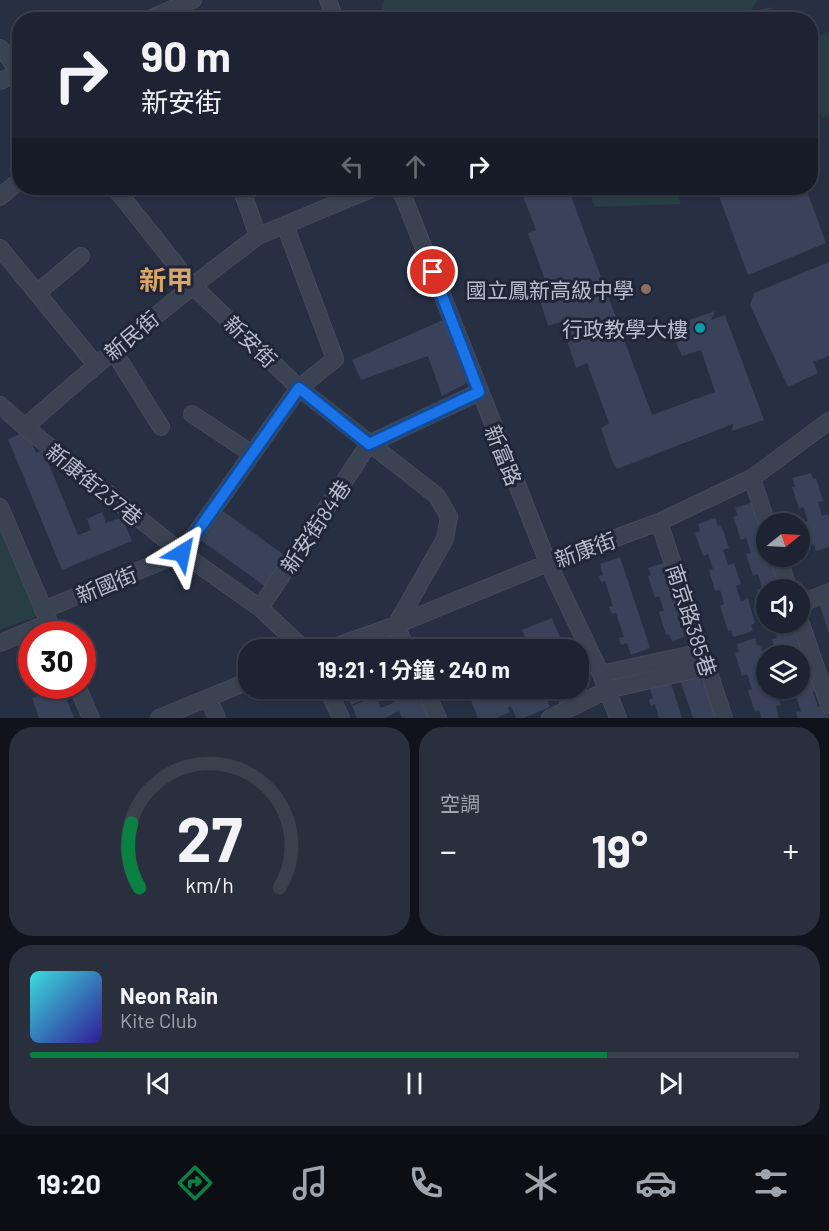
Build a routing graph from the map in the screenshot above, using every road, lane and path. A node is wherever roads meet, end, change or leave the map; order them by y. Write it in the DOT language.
graph roads {
  1 [pos="193,0"];
  2 [pos="180,12"];
  3 [pos="0,48"];
  4 [pos="12,62"];
  5 [pos="12,187"];
  6 [pos="121,195"];
  7 [pos="243,195"];
  8 [pos="357,195"];
  9 [pos="403,195"];
  10 [pos="0,197"];
  11 [pos="285,225"];
  12 [pos="258,236"];
  13 [pos="0,248"];
  14 [pos="81,256"];
  15 [pos="192,285"];
  16 [pos="38,293"];
  17 [pos="112,350"];
  18 [pos="96,364"];
  19 [pos="299,388"];
  20 [pos="479,392"];
  21 [pos="0,405"];
  22 [pos="192,414"];
  23 [pos="829,422"];
  24 [pos="25,427"];
  25 [pos="161,427"];
  26 [pos="369,444"];
  27 [pos="252,454"];
  28 [pos="752,478"];
  29 [pos="0,508"];
  30 [pos="763,513"];
  31 [pos="659,522"];
  32 [pos="182,553"];
  33 [pos="548,563"];
  34 [pos="829,592"];
  35 [pos="810,600"];
  36 [pos="260,608"];
  37 [pos="47,621"];
  38 [pos="52,621"];
  39 [pos="396,625"];
  40 [pos="804,633"];
  41 [pos="18,636"];
  42 [pos="292,639"];
  43 [pos="357,639"];
  44 [pos="402,639"];
  45 [pos="0,643"];
  46 [pos="705,660"];
  47 [pos="604,682"];
  48 [pos="238,686"];
  49 [pos="208,698"];
  50 [pos="83,699"];
  51 [pos="332,699"];
  52 [pos="429,699"];
  53 [pos="829,705"];
  54 [pos="91,718"];
  55 [pos="159,718"];
  56 [pos="217,718"];
  57 [pos="341,718"];
  58 [pos="438,718"];
  59 [pos="550,718"];
  60 [pos="618,718"];
  61 [pos="724,718"];
  1 -- 2 [label="street"];
  3 -- 4 [label="street"];
  5 -- 10 [label="street"];
  6 -- 15 [label="street, 新安街"];
  7 -- 12 [label="street"];
  8 -- 11 [label="street, 新民街"];
  9 -- 20 [label="street, 新富路"];
  11 -- 12 [label="street, 新民街"];
  11 -- 19 [label="street"];
  12 -- 15 [label="street, 新民街"];
  13 -- 16 [label="street"];
  14 -- 16 [label="street"];
  15 -- 17 [label="street, 新民街"];
  15 -- 19 [label="street, 新安街"];
  16 -- 18 [label="street"];
  17 -- 18 [label="street, 新民街"];
  17 -- 25 [label="street"];
  18 -- 24 [label="street, 新民街"];
  19 -- 26 [label="street, 新安街"];
  19 -- 27 [label="street"];
  20 -- 26 [label="street"];
  20 -- 33 [label="street, 新富路"];
  21 -- 24 [label="street, 新康街237巷"];
  22 -- 27 [label="street"];
  23 -- 28 [label="street, 新康街"];
  24 -- 32 [label="street, 新康街237巷"];
  26 -- 36 [label="street, 新安街84巷"];
  26 -- 39 [label="street, 新安街"];
  27 -- 32 [label="street"];
  28 -- 30 [label="street"];
  28 -- 31 [label="street, 新康街"];
  29 -- 37 [label="street"];
  31 -- 33 [label="street, 新康街"];
  31 -- 46 [label="street, 南京路385巷"];
  32 -- 36 [label="street, 新康街237巷"];
  32 -- 38 [label="street, 新國街"];
  33 -- 39 [label="street, 新康街"];
  33 -- 47 [label="street, 新富路"];
  34 -- 35 [label="street"];
  36 -- 42 [label="street, 新康街237巷"];
  39 -- 43 [label="street, 新康街"];
  39 -- 44 [label="street"];
  40 -- 53 [label="street"];
  41 -- 45 [label="street, 新國街"];
  46 -- 47 [label="street"];
  46 -- 61 [label="street, 南京路385巷"];
  47 -- 59 [label="street"];
  47 -- 60 [label="street, 新富路"];
  48 -- 49 [label="street"];
  49 -- 55 [label="street"];
  49 -- 56 [label="street"];
  50 -- 54 [label="street"];
  51 -- 57 [label="street"];
  52 -- 58 [label="street"];
}
